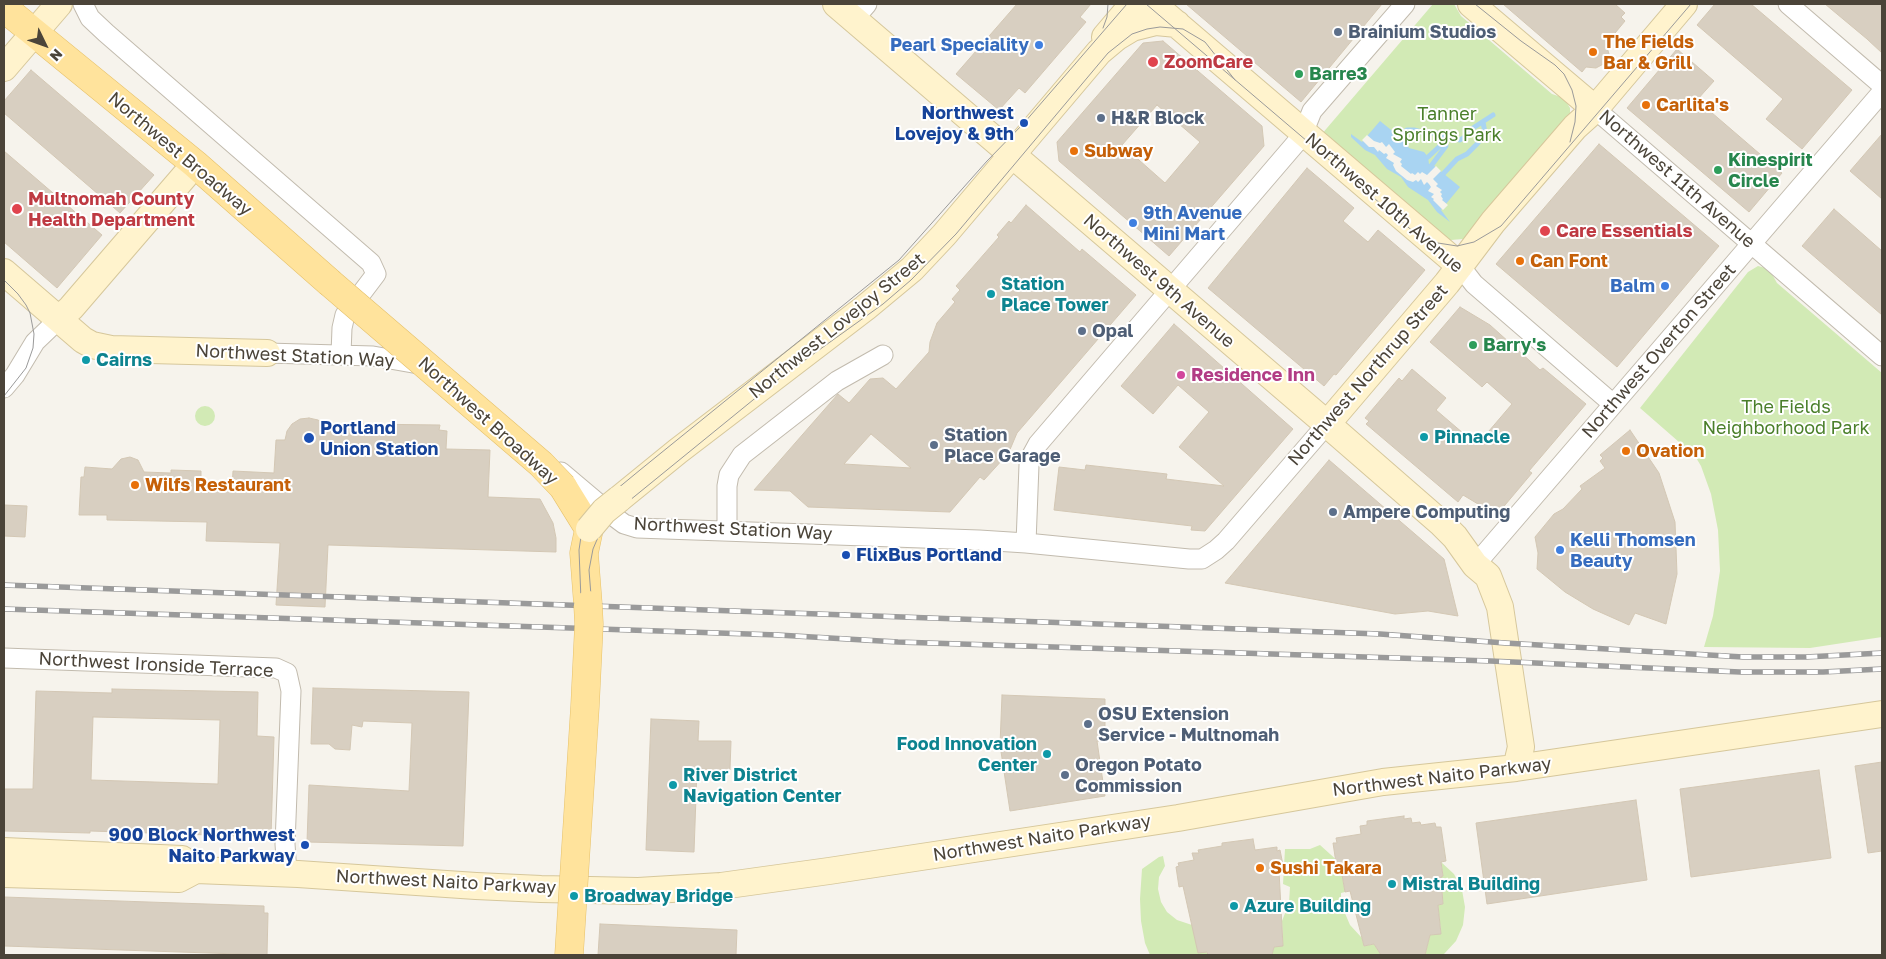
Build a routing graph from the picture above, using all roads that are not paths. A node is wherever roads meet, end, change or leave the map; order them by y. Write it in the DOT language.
graph roads {
  1 [pos="59,4"];
  2 [pos="83,4"];
  3 [pos="1114,4"];
  4 [pos="1133,4"];
  5 [pos="1153,4"];
  6 [pos="1405,4"];
  7 [pos="1471,4"];
  8 [pos="1684,4"];
  9 [pos="1788,4"];
  10 [pos="4,8"];
  11 [pos="852,9"];
  12 [pos="1177,24"];
  13 [pos="34,33"];
  14 [pos="1102,44"];
  15 [pos="4,68"];
  16 [pos="1882,85"];
  17 [pos="1882,92"];
  18 [pos="1594,109"];
  19 [pos="1304,133"];
  20 [pos="1012,154"];
  21 [pos="195,164"];
  22 [pos="1752,243"];
  23 [pos="1460,266"];
  24 [pos="4,272"];
  25 [pos="1169,290"];
  26 [pos="59,319"];
  27 [pos="267,353"];
  28 [pos="341,354"];
  29 [pos="883,355"];
  30 [pos="1882,356"];
  31 [pos="4,388"];
  32 [pos="1613,404"];
  33 [pos="1327,424"];
  34 [pos="589,529"];
  35 [pos="727,530"];
  36 [pos="1026,543"];
  37 [pos="1202,559"];
  38 [pos="1475,566"];
  39 [pos="4,658"];
  40 [pos="1882,714"];
  41 [pos="1516,768"];
  42 [pos="4,851"];
  43 [pos="196,870"];
  44 [pos="287,873"];
  45 [pos="4,874"];
  46 [pos="569,955"];
  1 -- 13 [label="main road"];
  2 -- 28 [label="street"];
  3 -- 14 [label="main road"];
  4 -- 14 [label="main road, Northwest Lovejoy Street"];
  5 -- 12 [label="main road, Northwest 10th Avenue"];
  6 -- 19 [label="street"];
  7 -- 18 [label="main road, Northwest 11th Avenue"];
  8 -- 18 [label="main road, Northwest Northrup Street"];
  9 -- 16 [label="street"];
  10 -- 13 [label="main road, Northwest Broadway"];
  11 -- 20 [label="main road, Northwest 9th Avenue"];
  12 -- 14 [label="main road, Northwest Lovejoy Street"];
  12 -- 19 [label="main road, Northwest 10th Avenue"];
  13 -- 15 [label="main road"];
  13 -- 21 [label="main road, Northwest Broadway"];
  14 -- 20 [label="main road, Northwest Lovejoy Street"];
  17 -- 22 [label="street, Northwest Overton Street"];
  18 -- 22 [label="street, Northwest 11th Avenue"];
  18 -- 23 [label="main road, Northwest Northrup Street"];
  19 -- 23 [label="main road, Northwest 10th Avenue"];
  19 -- 25 [label="street"];
  20 -- 25 [label="main road, Northwest 9th Avenue"];
  20 -- 34 [label="main road, Northwest Lovejoy Street, bridge"];
  21 -- 26 [label="main road"];
  21 -- 34 [label="main road, Northwest Broadway, bridge"];
  22 -- 30 [label="street, Northwest 11th Avenue"];
  22 -- 32 [label="street, Northwest Overton Street"];
  23 -- 32 [label="street, Northwest 10th Avenue"];
  23 -- 33 [label="main road, Northwest Northrup Street"];
  24 -- 26 [label="main road, Northwest Station Way"];
  25 -- 33 [label="main road, Northwest 9th Avenue"];
  25 -- 36 [label="street"];
  26 -- 27 [label="main road, Northwest Station Way"];
  26 -- 31 [label="street"];
  27 -- 28 [label="street, Northwest Station Way"];
  28 -- 35 [label="street, Northwest Station Way"];
  29 -- 35 [label="street"];
  32 -- 38 [label="street, Northwest Overton Street"];
  33 -- 37 [label="street, Northwest Northrup Street"];
  33 -- 38 [label="main road, Northwest 9th Avenue"];
  34 -- 46 [label="main road, bridge"];
  35 -- 36 [label="street, Northwest Station Way"];
  36 -- 37 [label="street, Northwest Station Way"];
  38 -- 41 [label="main road, Northwest 9th Avenue"];
  39 -- 44 [label="street, Northwest Ironside Terrace"];
  40 -- 41 [label="main road, Northwest Naito Parkway"];
  41 -- 44 [label="main road, Northwest Naito Parkway"];
  42 -- 43 [label="main road, Northwest Naito Parkway"];
  43 -- 44 [label="main road, Northwest Naito Parkway"];
  43 -- 45 [label="main road, Northwest Naito Parkway"];
}
